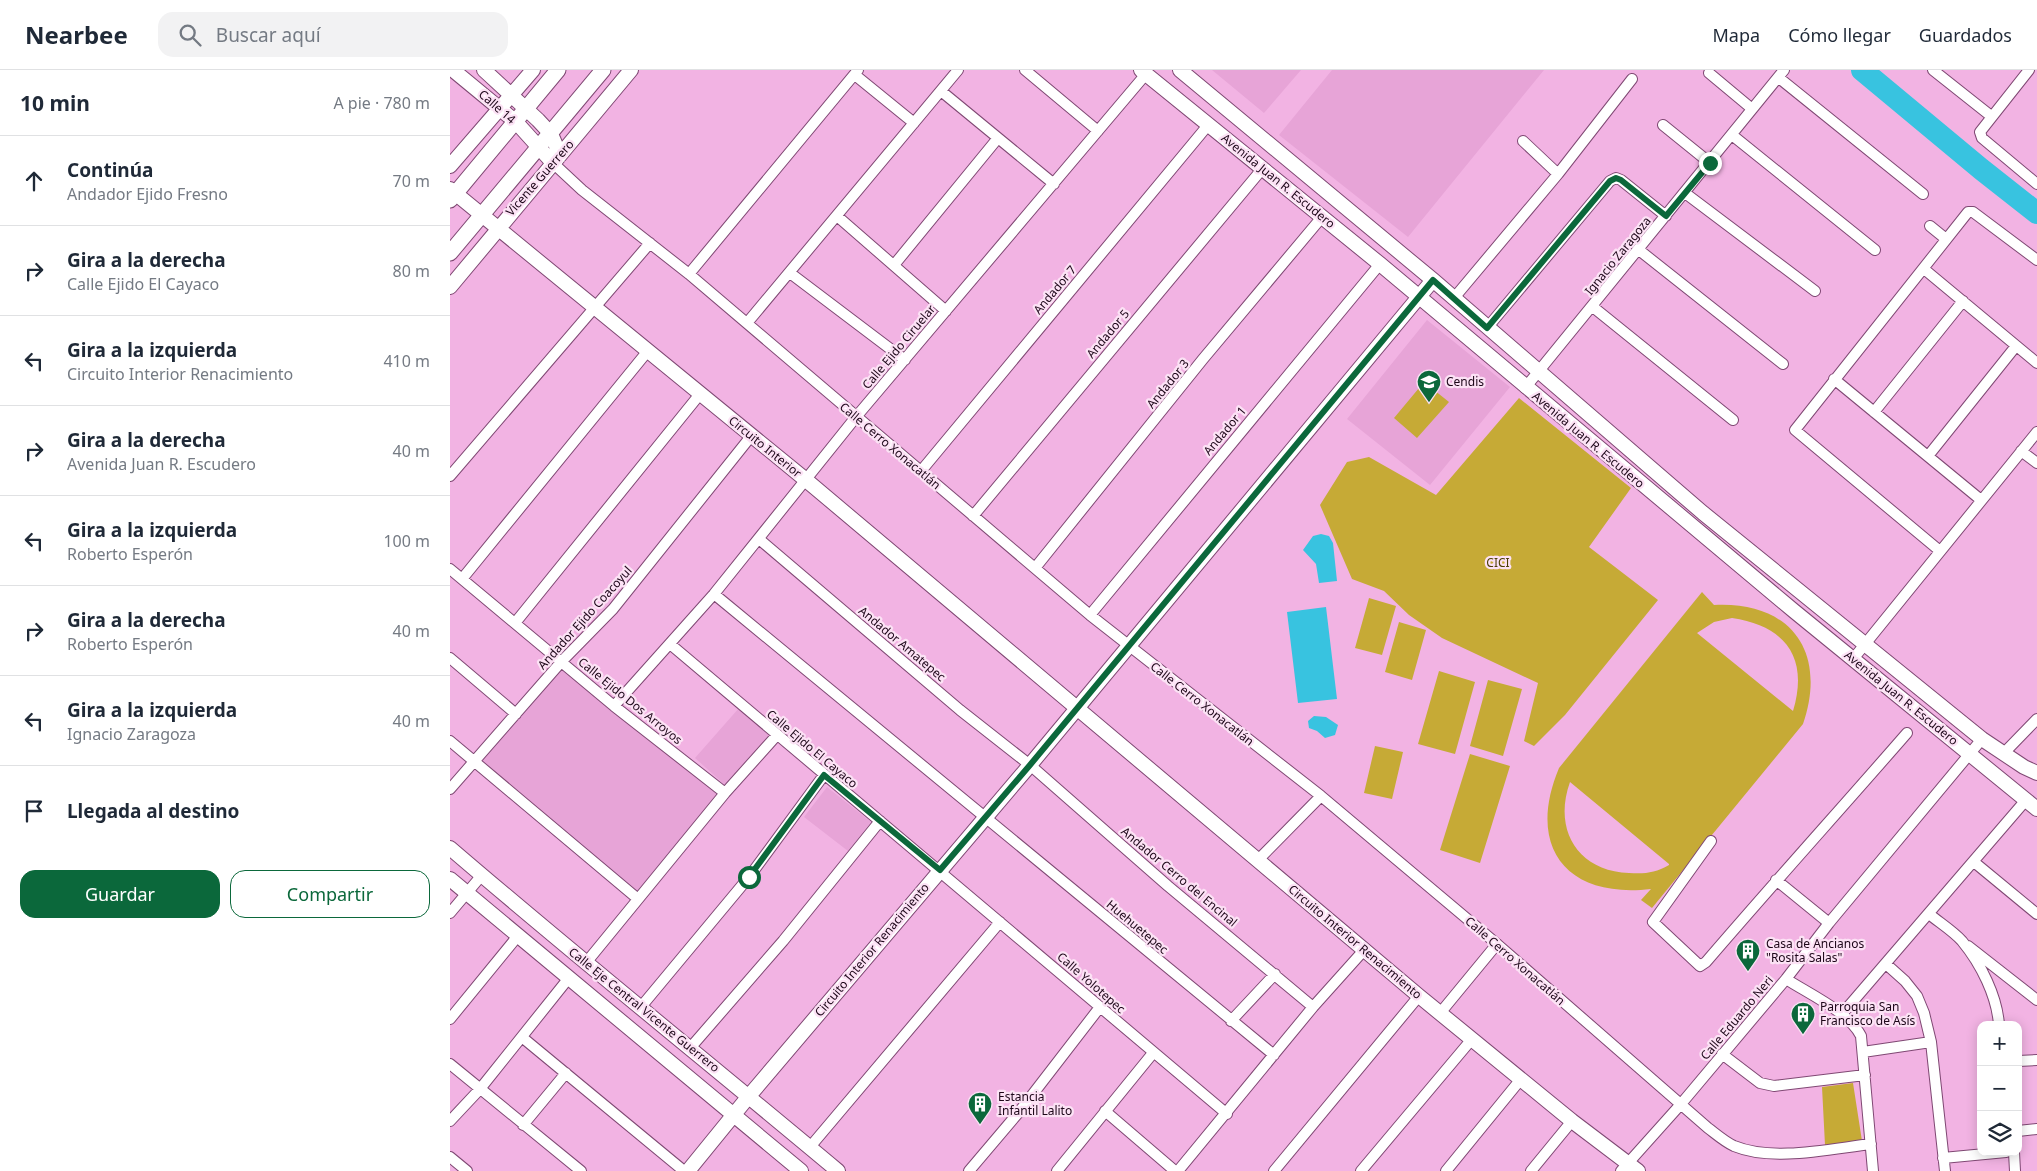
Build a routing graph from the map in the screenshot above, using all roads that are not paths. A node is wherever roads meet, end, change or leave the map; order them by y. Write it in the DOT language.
graph roads {
  1 [pos="453,70"];
  2 [pos="484,70"];
  3 [pos="533,70"];
  4 [pos="558,70"];
  5 [pos="604,70"];
  6 [pos="630,70"];
  7 [pos="958,70"];
  8 [pos="1025,70"];
  9 [pos="1180,70"];
  10 [pos="1933,70"];
  11 [pos="2030,70"];
  12 [pos="856,72"];
  13 [pos="1143,72"];
  14 [pos="1709,73"];
  15 [pos="1782,74"];
  16 [pos="1632,79"];
  17 [pos="941,91"];
  18 [pos="513,94"];
  19 [pos="526,108"];
  20 [pos="1751,108"];
  21 [pos="500,109"];
  22 [pos="1991,116"];
  23 [pos="516,122"];
  24 [pos="914,123"];
  25 [pos="1209,124"];
  26 [pos="1664,125"];
  27 [pos="1098,131"];
  28 [pos="551,134"];
  29 [pos="1732,136"];
  30 [pos="998,138"];
  31 [pos="1523,141"];
  32 [pos="539,147"];
  33 [pos="557,159"];
  34 [pos="1710,163"];
  35 [pos="450,166"];
  36 [pos="1263,168"];
  37 [pos="1558,174"];
  38 [pos="2036,181"];
  39 [pos="1054,184"];
  40 [pos="1685,193"];
  41 [pos="452,194"];
  42 [pos="1923,194"];
  43 [pos="482,214"];
  44 [pos="837,216"];
  45 [pos="1666,216"];
  46 [pos="1322,217"];
  47 [pos="1364,223"];
  48 [pos="1930,226"];
  49 [pos="498,227"];
  50 [pos="1946,239"];
  51 [pos="1350,240"];
  52 [pos="650,243"];
  53 [pos="1639,250"];
  54 [pos="1876,250"];
  55 [pos="450,253"];
  56 [pos="2037,260"];
  57 [pos="1380,264"];
  58 [pos="894,265"];
  59 [pos="1924,269"];
  60 [pos="790,272"];
  61 [pos="689,274"];
  62 [pos="1433,280"];
  63 [pos="450,287"];
  64 [pos="1815,291"];
  65 [pos="1418,298"];
  66 [pos="1454,298"];
  67 [pos="1963,301"];
  68 [pos="596,307"];
  69 [pos="1593,307"];
  70 [pos="946,311"];
  71 [pos="747,323"];
  72 [pos="1487,328"];
  73 [pos="2016,346"];
  74 [pos="647,352"];
  75 [pos="905,360"];
  76 [pos="2037,363"];
  77 [pos="1783,364"];
  78 [pos="1539,371"];
  79 [pos="1834,379"];
  80 [pos="1525,388"];
  81 [pos="700,394"];
  82 [pos="1874,412"];
  83 [pos="856,417"];
  84 [pos="1733,420"];
  85 [pos="2037,432"];
  86 [pos="752,435"];
  87 [pos="2022,451"];
  88 [pos="1928,456"];
  89 [pos="2037,463"];
  90 [pos="921,471"];
  91 [pos="450,476"];
  92 [pos="806,480"];
  93 [pos="1981,500"];
  94 [pos="1703,513"];
  95 [pos="973,516"];
  96 [pos="1692,526"];
  97 [pos="759,539"];
  98 [pos="1940,551"];
  99 [pos="1035,568"];
  100 [pos="450,569"];
  101 [pos="462,579"];
  102 [pos="714,594"];
  103 [pos="1807,597"];
  104 [pos="1794,611"];
  105 [pos="1090,615"];
  106 [pos="515,622"];
  107 [pos="670,644"];
  108 [pos="1865,644"];
  109 [pos="1129,647"];
  110 [pos="450,658"];
  111 [pos="1853,659"];
  112 [pos="562,661"];
  113 [pos="614,706"];
  114 [pos="1077,708"];
  115 [pos="516,714"];
  116 [pos="2037,719"];
  117 [pos="1907,733"];
  118 [pos="777,735"];
  119 [pos="1982,739"];
  120 [pos="450,741"];
  121 [pos="1968,753"];
  122 [pos="2002,754"];
  123 [pos="475,762"];
  124 [pos="1030,765"];
  125 [pos="2037,773"];
  126 [pos="824,775"];
  127 [pos="450,790"];
  128 [pos="725,793"];
  129 [pos="1321,796"];
  130 [pos="2026,800"];
  131 [pos="2037,809"];
  132 [pos="984,818"];
  133 [pos="880,821"];
  134 [pos="1711,841"];
  135 [pos="450,848"];
  136 [pos="1258,860"];
  137 [pos="1974,862"];
  138 [pos="940,870"];
  139 [pos="482,875"];
  140 [pos="450,879"];
  141 [pos="1776,880"];
  142 [pos="466,893"];
  143 [pos="638,899"];
  144 [pos="450,913"];
  145 [pos="1929,914"];
  146 [pos="2037,914"];
  147 [pos="1000,922"];
  148 [pos="1829,923"];
  149 [pos="517,937"];
  150 [pos="1961,941"];
  151 [pos="1497,944"];
  152 [pos="1365,949"];
  153 [pos="585,964"];
  154 [pos="1886,964"];
  155 [pos="1275,974"];
  156 [pos="568,979"];
  157 [pos="1786,980"];
  158 [pos="1419,996"];
  159 [pos="2037,1000"];
  160 [pos="1100,1007"];
  161 [pos="1313,1007"];
  162 [pos="640,1008"];
  163 [pos="1441,1012"];
  164 [pos="1842,1014"];
  165 [pos="450,1019"];
  166 [pos="1231,1021"];
  167 [pos="1999,1021"];
  168 [pos="523,1038"];
  169 [pos="1472,1039"];
  170 [pos="1931,1042"];
  171 [pos="690,1047"];
  172 [pos="1863,1052"];
  173 [pos="1153,1053"];
  174 [pos="1722,1054"];
  175 [pos="1274,1055"];
  176 [pos="2037,1060"];
  177 [pos="2022,1062"];
  178 [pos="450,1064"];
  179 [pos="566,1073"];
  180 [pos="1865,1075"];
  181 [pos="1521,1080"];
  182 [pos="480,1089"];
  183 [pos="749,1096"];
  184 [pos="1681,1104"];
  185 [pos="1105,1111"];
  186 [pos="1227,1114"];
  187 [pos="733,1115"];
  188 [pos="450,1121"];
  189 [pos="1572,1121"];
  190 [pos="523,1125"];
  191 [pos="2037,1129"];
  192 [pos="2022,1131"];
  193 [pos="1871,1144"];
  194 [pos="810,1147"];
  195 [pos="1977,1155"];
  196 [pos="2014,1156"];
  197 [pos="450,1157"];
  198 [pos="1943,1158"];
  199 [pos="1628,1168"];
  200 [pos="1061,1169"];
  201 [pos="798,1170"];
  202 [pos="467,1171"];
  203 [pos="581,1171"];
  204 [pos="684,1171"];
  205 [pos="688,1171"];
  206 [pos="838,1171"];
  207 [pos="969,1171"];
  208 [pos="1177,1171"];
  209 [pos="1274,1171"];
  210 [pos="1361,1171"];
  211 [pos="1446,1171"];
  212 [pos="1532,1171"];
  213 [pos="1874,1171"];
  214 [pos="1944,1171"];
  215 [pos="2015,1171"];
  1 -- 21 [label="main road, Calle 14"];
  2 -- 18 [label="main road, Calle 14"];
  3 -- 18 [label="main road"];
  4 -- 19 [label="main road"];
  5 -- 28 [label="main road"];
  6 -- 33 [label="main road, Vicente Guerrero"];
  7 -- 17 [label="street"];
  8 -- 27 [label="street"];
  9 -- 47 [label="main road, Avenida Juan R. Escudero"];
  10 -- 22 [label="street"];
  11 -- 22 [label="street"];
  12 -- 24 [label="street"];
  12 -- 61 [label="street"];
  13 -- 25 [label="main road, Avenida Juan R. Escudero"];
  13 -- 27 [label="street, Calle Ejido Ciruelar"];
  14 -- 20 [label="street"];
  15 -- 20 [label="street, Ignacio Zaragoza"];
  15 -- 42 [label="street"];
  16 -- 37 [label="street"];
  17 -- 24 [label="street"];
  17 -- 30 [label="street"];
  18 -- 19 [label="main road, Calle 14"];
  18 -- 21 [label="main road"];
  19 -- 23 [label="main road"];
  19 -- 28 [label="main road, Calle 14"];
  20 -- 29 [label="street, Ignacio Zaragoza"];
  21 -- 23 [label="main road, Calle 14"];
  21 -- 35 [label="main road"];
  22 -- 38 [label="street"];
  23 -- 32 [label="main road, Calle 14"];
  23 -- 41 [label="main road"];
  24 -- 44 [label="street"];
  25 -- 36 [label="main road, Avenida Juan R. Escudero"];
  25 -- 90 [label="street, Andador 7"];
  26 -- 34 [label="street"];
  27 -- 39 [label="street, Calle Ejido Ciruelar"];
  28 -- 32 [label="main road"];
  28 -- 33 [label="main road, Calle Cerro Xonacatlán"];
  29 -- 34 [label="street, Ignacio Zaragoza"];
  29 -- 54 [label="street"];
  30 -- 39 [label="street"];
  30 -- 58 [label="street"];
  31 -- 37 [label="street"];
  32 -- 33 [label="main road, Calle Cerro Xonacatlán"];
  32 -- 43 [label="main road"];
  33 -- 49 [label="main road, Vicente Guerrero"];
  33 -- 52 [label="street, Calle Cerro Xonacatlán"];
  34 -- 40 [label="street, Ignacio Zaragoza"];
  36 -- 46 [label="main road, Avenida Juan R. Escudero"];
  36 -- 95 [label="street, Andador 5"];
  37 -- 66 [label="street"];
  39 -- 70 [label="street, Calle Ejido Ciruelar"];
  40 -- 45 [label="street, Ignacio Zaragoza"];
  40 -- 64 [label="street"];
  41 -- 43 [label="main road, Circuito Interior"];
  43 -- 49 [label="main road, Circuito Interior"];
  43 -- 55 [label="main road"];
  44 -- 58 [label="street"];
  44 -- 60 [label="street"];
  45 -- 53 [label="street, Ignacio Zaragoza"];
  45 -- 72 [label="street"];
  46 -- 51 [label="main road, Avenida Juan R. Escudero"];
  46 -- 99 [label="street, Andador 3"];
  47 -- 51 [label="main road"];
  47 -- 62 [label="main road, Avenida Juan R. Escudero"];
  48 -- 50 [label="street"];
  49 -- 63 [label="main road, Vicente Guerrero"];
  49 -- 68 [label="main road, Circuito Interior"];
  50 -- 56 [label="street"];
  50 -- 59 [label="street"];
  51 -- 57 [label="main road, Avenida Juan R. Escudero"];
  52 -- 61 [label="street, Calle Cerro Xonacatlán"];
  52 -- 68 [label="street"];
  53 -- 69 [label="street, Ignacio Zaragoza"];
  53 -- 77 [label="street"];
  57 -- 65 [label="main road, Avenida Juan R. Escudero"];
  57 -- 105 [label="street, Andador 1"];
  58 -- 70 [label="street"];
  59 -- 67 [label="street"];
  59 -- 79 [label="street"];
  60 -- 71 [label="street"];
  60 -- 75 [label="street"];
  61 -- 71 [label="street, Calle Cerro Xonacatlán"];
  62 -- 65 [label="main road, Circuito Interior Renacimiento"];
  62 -- 66 [label="main road, Avenida Juan R. Escudero"];
  65 -- 80 [label="main road, Avenida Juan R. Escudero"];
  65 -- 109 [label="main road, Circuito Interior Renacimiento"];
  66 -- 72 [label="main road, Avenida Juan R. Escudero"];
  67 -- 73 [label="street"];
  67 -- 82 [label="street"];
  68 -- 74 [label="main road, Circuito Interior"];
  68 -- 91 [label="street"];
  69 -- 78 [label="street, Ignacio Zaragoza"];
  69 -- 84 [label="street"];
  70 -- 75 [label="street, Calle Ejido Ciruelar"];
  71 -- 83 [label="street, Calle Cerro Xonacatlán"];
  72 -- 78 [label="main road, Avenida Juan R. Escudero"];
  73 -- 76 [label="street"];
  73 -- 88 [label="street"];
  74 -- 81 [label="main road, Circuito Interior"];
  74 -- 101 [label="street"];
  75 -- 83 [label="street, Calle Ejido Ciruelar"];
  78 -- 80 [label="street, Ignacio Zaragoza"];
  78 -- 94 [label="main road, Avenida Juan R. Escudero"];
  79 -- 82 [label="street"];
  79 -- 98 [label="street"];
  80 -- 96 [label="main road, Avenida Juan R. Escudero"];
  81 -- 86 [label="main road, Circuito Interior"];
  81 -- 106 [label="street"];
  82 -- 88 [label="street"];
  83 -- 90 [label="street, Calle Cerro Xonacatlán"];
  83 -- 92 [label="street, Calle Ejido Ciruelar"];
  85 -- 87 [label="street"];
  86 -- 92 [label="main road, Circuito Interior"];
  86 -- 112 [label="street, Andador Ejido Coacoyul"];
  87 -- 89 [label="street"];
  87 -- 93 [label="street"];
  88 -- 93 [label="street"];
  90 -- 95 [label="street, Calle Cerro Xonacatlán"];
  92 -- 97 [label="street, Calle Ejido Ciruelar"];
  92 -- 114 [label="main road, Circuito Interior"];
  93 -- 98 [label="street"];
  94 -- 96 [label="main road"];
  94 -- 103 [label="main road, Avenida Juan R. Escudero"];
  95 -- 99 [label="street, Calle Cerro Xonacatlán"];
  96 -- 104 [label="main road, Avenida Juan R. Escudero"];
  97 -- 102 [label="street, Calle Ejido Ciruelar"];
  97 -- 124 [label="street, Andador Amatepec"];
  98 -- 108 [label="street"];
  99 -- 105 [label="street, Calle Cerro Xonacatlán"];
  100 -- 101 [label="street, Calle Ejido Dos Arroyos"];
  101 -- 106 [label="street, Calle Ejido Dos Arroyos"];
  102 -- 107 [label="street, Calle Ejido Ciruelar"];
  102 -- 132 [label="street, Huehuetepec"];
  103 -- 104 [label="main road"];
  103 -- 108 [label="main road, Avenida Juan R. Escudero"];
  104 -- 111 [label="main road, Avenida Juan R. Escudero"];
  105 -- 109 [label="street, Calle Cerro Xonacatlán"];
  106 -- 112 [label="street, Calle Ejido Dos Arroyos"];
  107 -- 113 [label="street, Calle Ejido Ciruelar"];
  107 -- 118 [label="street, Calle Ejido El Cayaco"];
  108 -- 111 [label="street"];
  108 -- 119 [label="main road, Avenida Juan R. Escudero"];
  109 -- 114 [label="main road, Circuito Interior Renacimiento"];
  109 -- 129 [label="street, Calle Cerro Xonacatlán"];
  110 -- 115 [label="street"];
  111 -- 121 [label="main road, Avenida Juan R. Escudero"];
  112 -- 113 [label="street, Calle Ejido Dos Arroyos"];
  112 -- 115 [label="street, Andador Ejido Coacoyul"];
  113 -- 128 [label="street, Calle Ejido Dos Arroyos"];
  114 -- 124 [label="main road, Circuito Interior Renacimiento"];
  114 -- 136 [label="main road, Circuito Interior Renacimiento"];
  115 -- 123 [label="street, Andador Ejido Coacoyul"];
  116 -- 122 [label="street"];
  117 -- 141 [label="street"];
  118 -- 126 [label="street, Calle Ejido El Cayaco"];
  118 -- 128 [label="street"];
  119 -- 121 [label="street, Calle Eduardo Neri"];
  119 -- 122 [label="main road, Avenida Juan R. Escudero"];
  120 -- 123 [label="street"];
  121 -- 130 [label="main road, Avenida Juan R. Escudero"];
  121 -- 148 [label="street, Calle Eduardo Neri"];
  122 -- 125 [label="main road, Avenida Juan R. Escudero"];
  123 -- 127 [label="street, Andador Ejido Coacoyul"];
  123 -- 143 [label="street"];
  124 -- 132 [label="main road, Circuito Interior Renacimiento"];
  124 -- 155 [label="street, Andador Cerro del Encinal"];
  126 -- 133 [label="street, Calle Ejido El Cayaco"];
  126 -- 162 [label="street"];
  128 -- 143 [label="street"];
  129 -- 136 [label="street"];
  129 -- 151 [label="street, Calle Cerro Xonacatlán"];
  130 -- 131 [label="main road, Avenida Juan R. Escudero"];
  130 -- 137 [label="street"];
  132 -- 138 [label="main road, Circuito Interior Renacimiento"];
  132 -- 166 [label="street, Huehuetepec"];
  133 -- 138 [label="street, Calle Ejido El Cayaco"];
  133 -- 171 [label="street"];
  134 -- 141 [label="street"];
  135 -- 139 [label="main road, Calle Eje Central Vicente Guerrero"];
  136 -- 152 [label="main road, Circuito Interior Renacimiento"];
  137 -- 145 [label="street"];
  137 -- 146 [label="street"];
  138 -- 147 [label="street, Calle Yolotepec"];
  138 -- 183 [label="main road, Circuito Interior Renacimiento"];
  139 -- 142 [label="street"];
  139 -- 153 [label="main road, Calle Eje Central Vicente Guerrero"];
  140 -- 142 [label="main road, Calle Eje Central Vicente Guerrero"];
  141 -- 148 [label="street"];
  142 -- 144 [label="street"];
  142 -- 149 [label="main road, Calle Eje Central Vicente Guerrero"];
  143 -- 153 [label="street"];
  145 -- 150 [label="street"];
  145 -- 154 [label="street"];
  147 -- 160 [label="street, Calle Yolotepec"];
  147 -- 194 [label="street"];
  148 -- 157 [label="street, Calle Eduardo Neri"];
  149 -- 156 [label="main road, Calle Eje Central Vicente Guerrero"];
  149 -- 165 [label="street"];
  150 -- 159 [label="street"];
  150 -- 167 [label="street"];
  151 -- 163 [label="street"];
  151 -- 184 [label="street, Calle Cerro Xonacatlán"];
  152 -- 158 [label="main road, Circuito Interior Renacimiento"];
  152 -- 161 [label="street"];
  153 -- 162 [label="main road, Calle Eje Central Vicente Guerrero"];
  154 -- 164 [label="street"];
  154 -- 170 [label="street"];
  155 -- 161 [label="street, Andador Cerro del Encinal"];
  155 -- 166 [label="street"];
  156 -- 168 [label="street"];
  156 -- 187 [label="main road, Calle Eje Central Vicente Guerrero"];
  157 -- 164 [label="street"];
  157 -- 174 [label="street, Calle Eduardo Neri"];
  158 -- 163 [label="main road, Circuito Interior Renacimiento"];
  158 -- 209 [label="street"];
  160 -- 173 [label="street, Calle Yolotepec"];
  160 -- 207 [label="street"];
  161 -- 175 [label="street"];
  162 -- 171 [label="main road, Calle Eje Central Vicente Guerrero"];
  163 -- 169 [label="main road, Circuito Interior Renacimiento"];
  164 -- 172 [label="street"];
  166 -- 175 [label="street, Huehuetepec"];
  168 -- 179 [label="street"];
  168 -- 182 [label="street"];
  169 -- 181 [label="main road, Circuito Interior Renacimiento"];
  169 -- 210 [label="street"];
  170 -- 172 [label="street"];
  170 -- 198 [label="street"];
  171 -- 183 [label="main road, Calle Eje Central Vicente Guerrero"];
  172 -- 180 [label="street"];
  173 -- 185 [label="street"];
  173 -- 186 [label="street, Calle Yolotepec"];
  174 -- 180 [label="street"];
  174 -- 184 [label="street, Calle Eduardo Neri"];
  175 -- 186 [label="street"];
  176 -- 177 [label="street"];
  178 -- 182 [label="street"];
  179 -- 190 [label="street"];
  179 -- 204 [label="street"];
  180 -- 193 [label="street"];
  181 -- 189 [label="main road, Circuito Interior Renacimiento"];
  181 -- 211 [label="street"];
  182 -- 188 [label="street"];
  182 -- 190 [label="street"];
  183 -- 187 [label="main road, Circuito Interior Renacimiento"];
  183 -- 194 [label="main road, Calle Eje Central Vicente Guerrero"];
  184 -- 193 [label="street, Calle Cerro Xonacatlán"];
  184 -- 199 [label="street, Calle Eduardo Neri"];
  185 -- 200 [label="street"];
  185 -- 208 [label="street"];
  186 -- 208 [label="street"];
  187 -- 201 [label="main road, Calle Eje Central Vicente Guerrero"];
  187 -- 205 [label="main road, Circuito Interior Renacimiento"];
  189 -- 199 [label="main road, Circuito Interior Renacimiento"];
  189 -- 212 [label="street"];
  190 -- 203 [label="street"];
  191 -- 192 [label="street"];
  193 -- 213 [label="street"];
  194 -- 206 [label="main road, Calle Eje Central Vicente Guerrero"];
  195 -- 198 [label="street"];
  196 -- 215 [label="street"];
  197 -- 202 [label="street"];
  198 -- 214 [label="street"];
}
